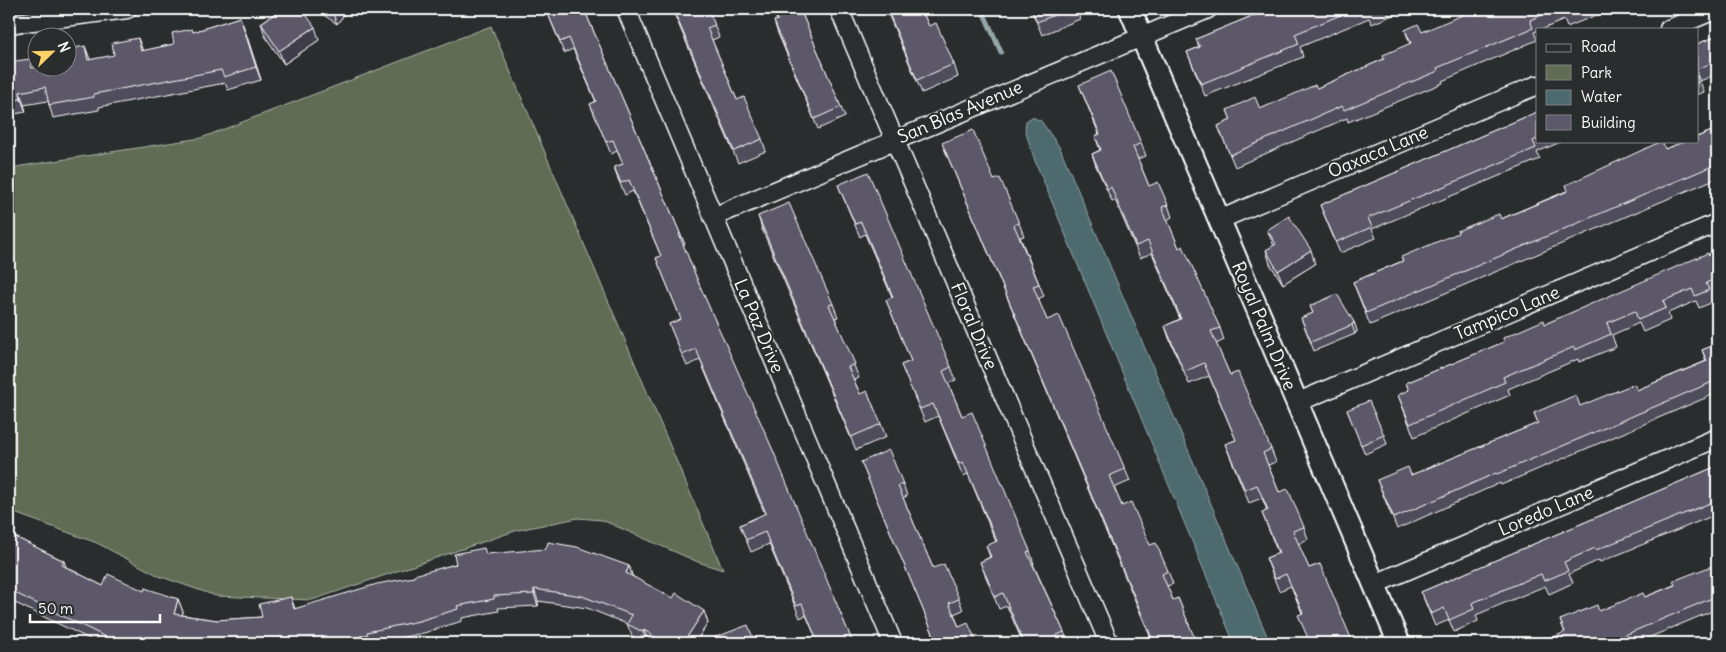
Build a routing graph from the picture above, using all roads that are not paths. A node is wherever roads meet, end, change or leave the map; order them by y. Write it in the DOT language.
graph roads {
  1 [pos="127,9"];
  2 [pos="626,9"];
  3 [pos="839,9"];
  4 [pos="1130,9"];
  5 [pos="1208,9"];
  6 [pos="1716,9"];
  7 [pos="9,24"];
  8 [pos="1671,28"];
  9 [pos="1141,36"];
  10 [pos="1536,85"];
  11 [pos="895,140"];
  12 [pos="713,217"];
  13 [pos="1219,220"];
  14 [pos="1717,223"];
  15 [pos="1296,403"];
  16 [pos="1717,438"];
  17 [pos="1375,584"];
  18 [pos="893,643"];
  19 [pos="1110,643"];
  20 [pos="1399,643"];
  1 -- 7 [label="street"];
  2 -- 12 [label="street, La Paz Drive"];
  3 -- 11 [label="street, Floral Drive"];
  4 -- 9 [label="street, Royal Palm Drive"];
  5 -- 9 [label="street, San Blas Avenue"];
  6 -- 8 [label="street"];
  9 -- 11 [label="street, San Blas Avenue"];
  9 -- 13 [label="street, Royal Palm Drive"];
  10 -- 13 [label="street, Oaxaca Lane"];
  11 -- 12 [label="street, San Blas Avenue"];
  11 -- 19 [label="street, Floral Drive"];
  12 -- 18 [label="street, La Paz Drive"];
  13 -- 15 [label="street, Royal Palm Drive"];
  14 -- 15 [label="street, Tampico Lane"];
  15 -- 17 [label="street, Royal Palm Drive"];
  16 -- 17 [label="street, Loredo Lane"];
  17 -- 20 [label="street, Royal Palm Drive"];
}
